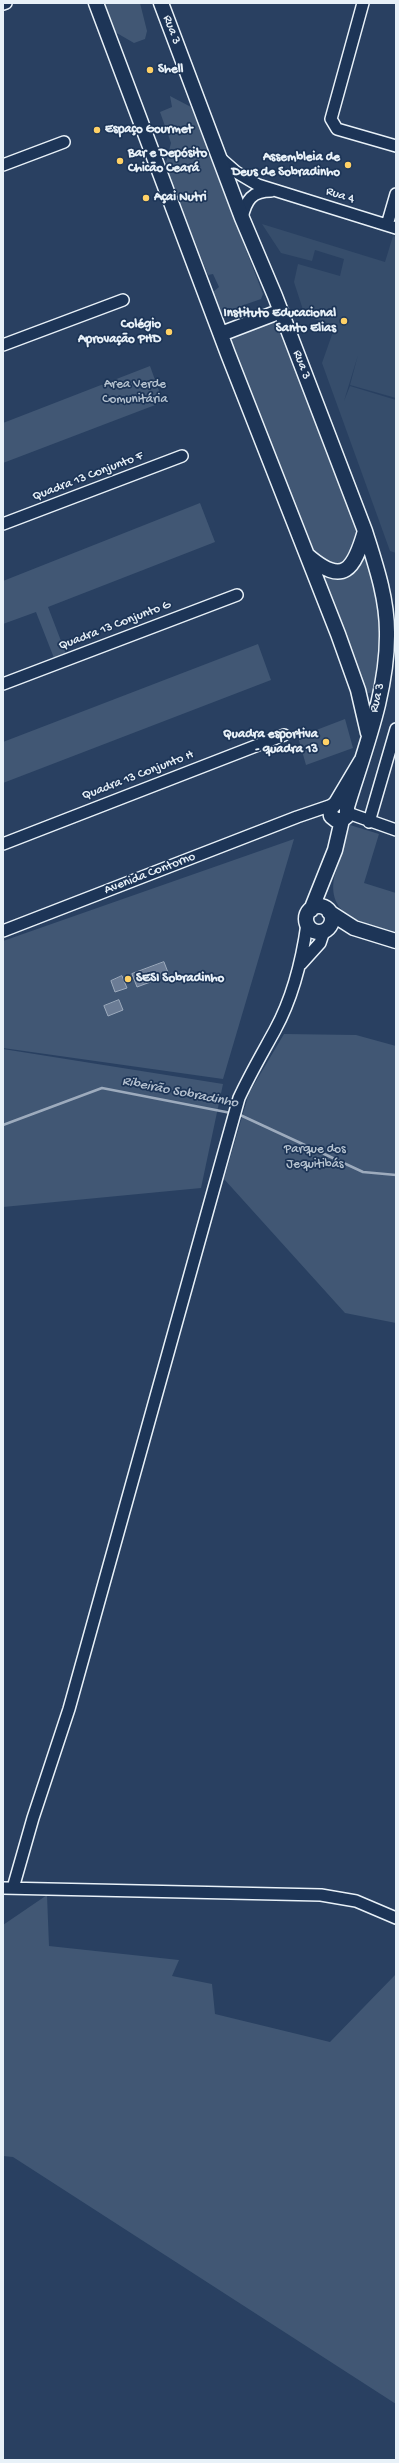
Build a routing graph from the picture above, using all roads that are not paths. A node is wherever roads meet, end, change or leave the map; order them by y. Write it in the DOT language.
graph roads {
  1 [pos="6,3"];
  2 [pos="96,3"];
  3 [pos="161,3"];
  4 [pos="363,3"];
  5 [pos="3,4"];
  6 [pos="64,142"];
  7 [pos="396,146"];
  8 [pos="220,158"];
  9 [pos="3,165"];
  10 [pos="276,191"];
  11 [pos="396,194"];
  12 [pos="242,218"];
  13 [pos="392,226"];
  14 [pos="123,300"];
  15 [pos="280,311"];
  16 [pos="221,334"];
  17 [pos="3,345"];
  18 [pos="182,456"];
  19 [pos="3,524"];
  20 [pos="365,531"];
  21 [pos="305,554"];
  22 [pos="237,595"];
  23 [pos="3,684"];
  24 [pos="381,688"];
  25 [pos="358,690"];
  26 [pos="396,729"];
  27 [pos="284,735"];
  28 [pos="368,737"];
  29 [pos="338,812"];
  30 [pos="369,822"];
  31 [pos="396,830"];
  32 [pos="3,844"];
  33 [pos="322,886"];
  34 [pos="311,910"];
  35 [pos="328,911"];
  36 [pos="307,927"];
  37 [pos="354,928"];
  38 [pos="3,931"];
  39 [pos="324,931"];
  40 [pos="396,941"];
  41 [pos="301,964"];
  42 [pos="8,1888"];
  43 [pos="396,1918"];
  1 -- 5 [label="street"];
  2 -- 16 [label="main road, Rua 3"];
  3 -- 8 [label="main road, Rua 3"];
  4 -- 7 [label="street"];
  6 -- 9 [label="street"];
  8 -- 10 [label="street, Rua 4"];
  8 -- 12 [label="main road, Rua 3"];
  10 -- 12 [label="street, Rua 4"];
  10 -- 13 [label="street, Rua 4"];
  11 -- 13 [label="street"];
  12 -- 15 [label="main road, Rua 3"];
  14 -- 17 [label="street"];
  15 -- 16 [label="main road"];
  15 -- 20 [label="main road, Rua 3"];
  16 -- 21 [label="main road, Rua 3"];
  18 -- 19 [label="street, Quadra 13 Conjunto F"];
  20 -- 21 [label="main road"];
  20 -- 24 [label="main road, Rua 3"];
  21 -- 25 [label="main road, Rua 3"];
  22 -- 23 [label="street, Quadra 13 Conjunto G"];
  24 -- 25 [label="main road"];
  24 -- 28 [label="main road, Rua 3"];
  25 -- 28 [label="main road, Rua 3"];
  26 -- 30 [label="street"];
  27 -- 32 [label="street, Quadra 13 Conjunto H"];
  28 -- 29 [label="main road, Rua 3"];
  29 -- 30 [label="street"];
  29 -- 33 [label="main road"];
  29 -- 38 [label="street, Avenida Contorno"];
  30 -- 31 [label="street"];
  33 -- 34 [label="main road"];
  33 -- 35 [label="main road"];
  34 -- 35 [label="main road"];
  34 -- 36 [label="main road"];
  35 -- 37 [label="main road"];
  35 -- 39 [label="main road"];
  36 -- 39 [label="main road"];
  36 -- 41 [label="street"];
  37 -- 39 [label="main road"];
  37 -- 40 [label="main road"];
  39 -- 41 [label="street"];
  41 -- 42 [label="street"];
  42 -- 43 [label="street"];
}
